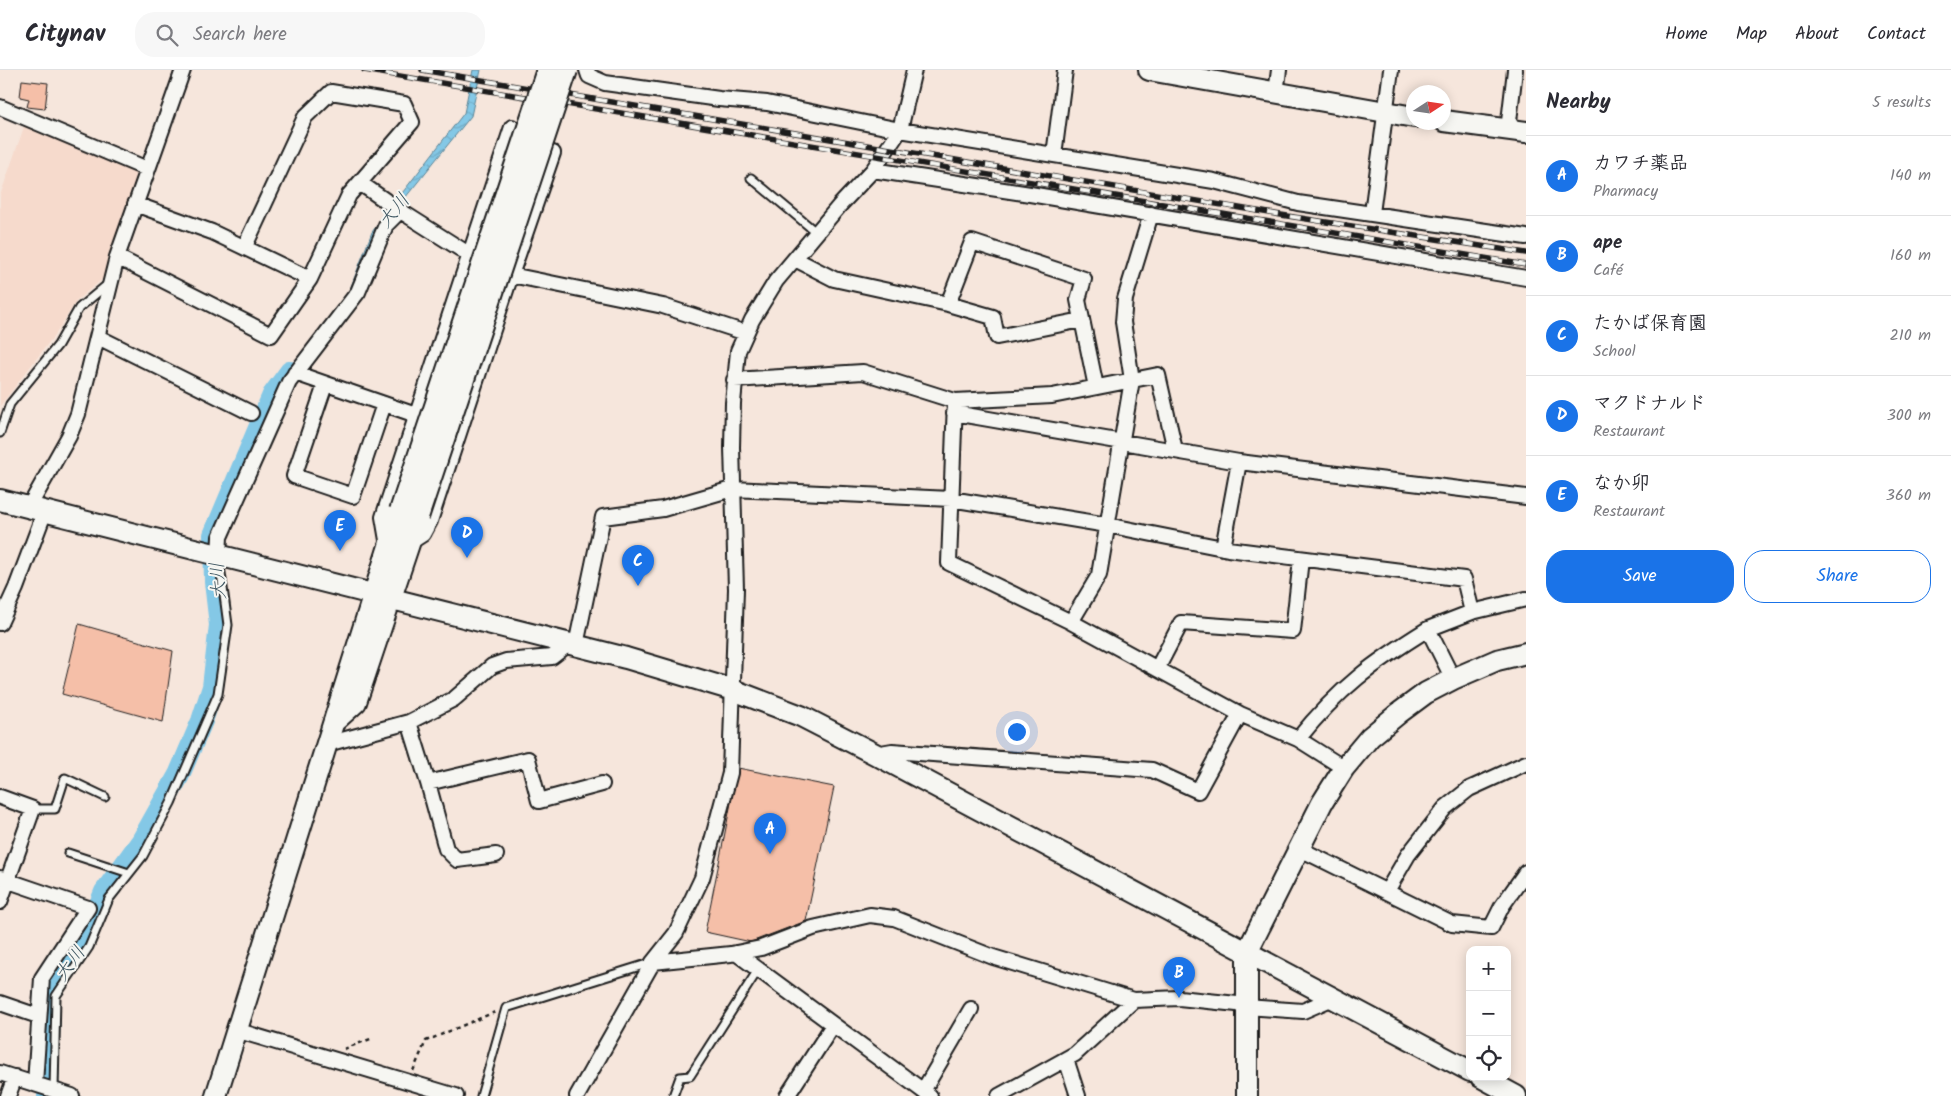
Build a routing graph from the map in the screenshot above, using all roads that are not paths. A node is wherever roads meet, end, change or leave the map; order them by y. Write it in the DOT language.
graph roads {
  1 [pos="183,70"];
  2 [pos="547,70"];
  3 [pos="567,70"];
  4 [pos="587,70"];
  5 [pos="914,70"];
  6 [pos="1065,70"];
  7 [pos="1149,70"];
  8 [pos="1279,70"];
  9 [pos="1391,70"];
  10 [pos="1515,70"];
  11 [pos="1175,72"];
  12 [pos="1276,93"];
  13 [pos="0,107"];
  14 [pos="1386,113"];
  15 [pos="1406,116"];
  16 [pos="1451,122"];
  17 [pos="512,127"];
  18 [pos="900,130"];
  19 [pos="1517,131"];
  20 [pos="553,153"];
  21 [pos="1054,155"];
  22 [pos="147,169"];
  23 [pos="873,170"];
  24 [pos="751,178"];
  25 [pos="360,182"];
  26 [pos="135,204"];
  27 [pos="397,209"];
  28 [pos="1372,213"];
  29 [pos="1151,214"];
  30 [pos="817,233"];
  31 [pos="1526,237"];
  32 [pos="245,246"];
  33 [pos="470,255"];
  34 [pos="116,257"];
  35 [pos="795,259"];
  36 [pos="511,275"];
  37 [pos="1526,278"];
  38 [pos="310,279"];
  39 [pos="110,283"];
  40 [pos="948,304"];
  41 [pos="1082,320"];
  42 [pos="746,333"];
  43 [pos="98,337"];
  44 [pos="295,373"];
  45 [pos="734,380"];
  46 [pos="1132,380"];
  47 [pos="325,385"];
  48 [pos="1096,387"];
  49 [pos="384,404"];
  50 [pos="954,407"];
  51 [pos="251,413"];
  52 [pos="416,415"];
  53 [pos="0,433"];
  54 [pos="1121,441"];
  55 [pos="1175,450"];
  56 [pos="1239,462"];
  57 [pos="732,489"];
  58 [pos="1526,497"];
  59 [pos="951,499"];
  60 [pos="0,500"];
  61 [pos="37,508"];
  62 [pos="409,514"];
  63 [pos="1107,525"];
  64 [pos="408,543"];
  65 [pos="388,546"];
  66 [pos="1223,548"];
  67 [pos="219,555"];
  68 [pos="1301,559"];
  69 [pos="382,596"];
  70 [pos="1526,599"];
  71 [pos="1472,612"];
  72 [pos="1071,622"];
  73 [pos="0,623"];
  74 [pos="1428,630"];
  75 [pos="572,644"];
  76 [pos="1526,654"];
  77 [pos="1157,669"];
  78 [pos="1453,678"];
  79 [pos="733,690"];
  80 [pos="1240,714"];
  81 [pos="409,722"];
  82 [pos="1298,739"];
  83 [pos="327,744"];
  84 [pos="875,754"];
  85 [pos="1526,763"];
  86 [pos="1344,768"];
  87 [pos="428,783"];
  88 [pos="602,784"];
  89 [pos="0,797"];
  90 [pos="105,797"];
  91 [pos="33,809"];
  92 [pos="1298,848"];
  93 [pos="68,853"];
  94 [pos="496,855"];
  95 [pos="1526,872"];
  96 [pos="130,873"];
  97 [pos="4,879"];
  98 [pos="1387,891"];
  99 [pos="0,902"];
  100 [pos="1247,952"];
  101 [pos="736,953"];
  102 [pos="653,962"];
  103 [pos="758,970"];
  104 [pos="1333,998"];
  105 [pos="1134,1000"];
  106 [pos="0,1003"];
  107 [pos="1246,1007"];
  108 [pos="971,1010"];
  109 [pos="38,1016"];
  110 [pos="833,1025"];
  111 [pos="239,1031"];
  112 [pos="1066,1059"];
  113 [pos="1466,1069"];
  114 [pos="0,1073"];
  115 [pos="14,1078"];
  116 [pos="1488,1081"];
  117 [pos="35,1084"];
  118 [pos="54,1090"];
  119 [pos="926,1093"];
  120 [pos="8,1096"];
  121 [pos="72,1096"];
  122 [pos="216,1096"];
  123 [pos="456,1096"];
  124 [pos="481,1096"];
  125 [pos="577,1096"];
  126 [pos="673,1096"];
  127 [pos="787,1096"];
  128 [pos="999,1096"];
  129 [pos="1078,1096"];
  130 [pos="1247,1096"];
  131 [pos="1516,1096"];
  1 -- 22 [label="street"];
  2 -- 62 [label="street, bridge"];
  3 -- 62 [label="street, bridge"];
  4 -- 18 [label="street"];
  5 -- 18 [label="street"];
  6 -- 21 [label="street"];
  7 -- 11 [label="street"];
  8 -- 12 [label="street"];
  9 -- 14 [label="street"];
  10 -- 19 [label="street"];
  11 -- 12 [label="street"];
  12 -- 14 [label="street"];
  13 -- 22 [label="street"];
  14 -- 15 [label="street"];
  14 -- 28 [label="street"];
  16 -- 19 [label="street"];
  17 -- 33 [label="street"];
  18 -- 21 [label="street"];
  18 -- 23 [label="street"];
  20 -- 36 [label="street"];
  21 -- 28 [label="street"];
  22 -- 26 [label="street"];
  23 -- 29 [label="street"];
  23 -- 30 [label="street"];
  24 -- 30 [label="lane"];
  25 -- 27 [label="street"];
  25 -- 32 [label="street"];
  25 -- 38 [label="street"];
  26 -- 32 [label="street"];
  26 -- 34 [label="street"];
  27 -- 33 [label="street"];
  27 -- 44 [label="street"];
  28 -- 31 [label="street"];
  29 -- 37 [label="street"];
  29 -- 46 [label="street"];
  30 -- 35 [label="street"];
  32 -- 38 [label="street"];
  33 -- 52 [label="street"];
  34 -- 38 [label="street"];
  34 -- 39 [label="street"];
  35 -- 40 [label="street"];
  35 -- 42 [label="street"];
  36 -- 42 [label="street"];
  36 -- 64 [label="street"];
  39 -- 43 [label="street"];
  39 -- 53 [label="lane"];
  40 -- 41 [label="street"];
  40 -- 41 [label="street"];
  41 -- 48 [label="street"];
  42 -- 45 [label="street"];
  43 -- 51 [label="street"];
  43 -- 61 [label="street"];
  44 -- 47 [label="street"];
  44 -- 67 [label="street"];
  45 -- 50 [label="street"];
  45 -- 57 [label="street"];
  46 -- 48 [label="street"];
  46 -- 54 [label="street"];
  46 -- 55 [label="street"];
  47 -- 49 [label="street"];
  47 -- 49 [label="street"];
  48 -- 50 [label="street"];
  49 -- 52 [label="street"];
  50 -- 54 [label="street"];
  50 -- 59 [label="street"];
  52 -- 65 [label="street"];
  54 -- 55 [label="street"];
  54 -- 63 [label="street"];
  55 -- 56 [label="street"];
  56 -- 58 [label="street"];
  56 -- 66 [label="street"];
  57 -- 59 [label="street"];
  57 -- 75 [label="street"];
  57 -- 79 [label="street"];
  59 -- 63 [label="street"];
  59 -- 72 [label="street"];
  60 -- 61 [label="street"];
  61 -- 67 [label="street"];
  61 -- 73 [label="street"];
  62 -- 64 [label="street"];
  62 -- 65 [label="street"];
  63 -- 66 [label="street"];
  63 -- 72 [label="street"];
  64 -- 69 [label="street"];
  65 -- 69 [label="street"];
  66 -- 68 [label="street"];
  67 -- 69 [label="street"];
  67 -- 96 [label="lane"];
  68 -- 71 [label="street"];
  68 -- 77 [label="street"];
  69 -- 75 [label="street"];
  69 -- 83 [label="street"];
  70 -- 71 [label="street"];
  71 -- 74 [label="street"];
  72 -- 77 [label="street"];
  74 -- 78 [label="street"];
  74 -- 82 [label="street"];
  75 -- 79 [label="street"];
  75 -- 81 [label="street"];
  76 -- 78 [label="street"];
  77 -- 80 [label="street"];
  78 -- 86 [label="street"];
  79 -- 84 [label="street"];
  79 -- 102 [label="street"];
  80 -- 82 [label="street"];
  80 -- 84 [label="street"];
  81 -- 83 [label="street"];
  81 -- 87 [label="street"];
  82 -- 86 [label="street"];
  83 -- 111 [label="street"];
  84 -- 100 [label="street"];
  85 -- 98 [label="street"];
  86 -- 92 [label="street"];
  87 -- 88 [label="street"];
  87 -- 94 [label="street"];
  89 -- 91 [label="street"];
  90 -- 91 [label="lane"];
  91 -- 97 [label="street"];
  92 -- 98 [label="street"];
  92 -- 100 [label="street"];
  93 -- 96 [label="lane"];
  95 -- 98 [label="street"];
  96 -- 118 [label="lane"];
  97 -- 99 [label="street"];
  97 -- 109 [label="street"];
  100 -- 104 [label="street"];
  100 -- 107 [label="street"];
  101 -- 102 [label="street"];
  101 -- 103 [label="street"];
  101 -- 105 [label="street"];
  102 -- 124 [label="lane"];
  102 -- 125 [label="street"];
  103 -- 110 [label="street"];
  103 -- 126 [label="lane"];
  104 -- 107 [label="street"];
  104 -- 113 [label="street"];
  105 -- 107 [label="street"];
  105 -- 112 [label="street"];
  106 -- 109 [label="street"];
  107 -- 130 [label="street"];
  108 -- 119 [label="street"];
  109 -- 117 [label="street"];
  110 -- 119 [label="street"];
  110 -- 127 [label="street"];
  111 -- 122 [label="street"];
  111 -- 123 [label="street"];
  112 -- 128 [label="street"];
  112 -- 129 [label="street"];
  114 -- 115 [label="street"];
  115 -- 117 [label="street"];
  115 -- 120 [label="street"];
  116 -- 131 [label="street"];
  117 -- 118 [label="street"];
  118 -- 121 [label="street"];
}
